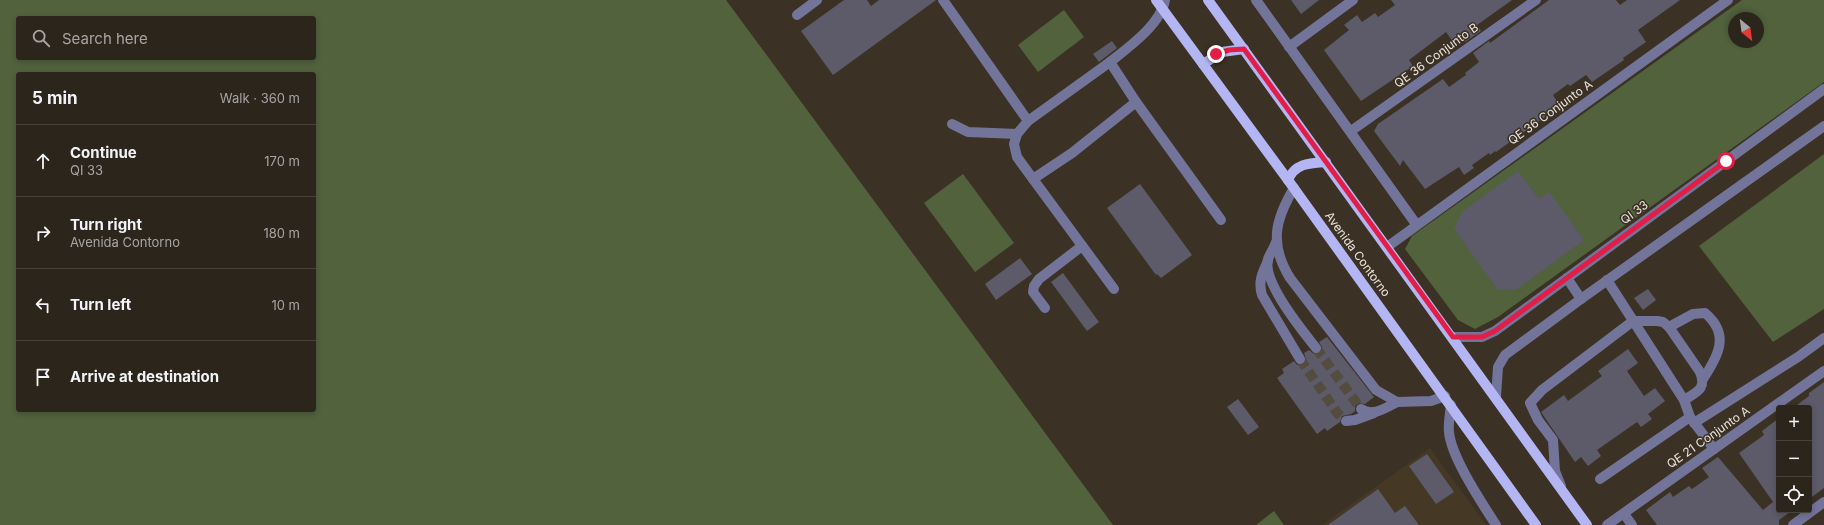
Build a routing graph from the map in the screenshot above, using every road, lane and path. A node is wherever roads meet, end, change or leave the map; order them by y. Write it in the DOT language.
graph roads {
  1 [pos="817,0"];
  2 [pos="943,0"];
  3 [pos="1156,0"];
  4 [pos="1208,0"];
  5 [pos="1256,0"];
  6 [pos="1353,0"];
  7 [pos="1536,0"];
  8 [pos="1728,0"];
  9 [pos="1164,5"];
  10 [pos="797,15"];
  11 [pos="1289,47"];
  12 [pos="1244,49"];
  13 [pos="1110,62"];
  14 [pos="1203,64"];
  15 [pos="1824,89"];
  16 [pos="1136,102"];
  17 [pos="1028,121"];
  18 [pos="952,124"];
  19 [pos="1824,126"];
  20 [pos="1350,131"];
  21 [pos="1017,134"];
  22 [pos="1326,162"];
  23 [pos="1033,179"];
  24 [pos="1291,184"];
  25 [pos="1221,220"];
  26 [pos="1416,224"];
  27 [pos="1276,242"];
  28 [pos="1082,246"];
  29 [pos="1387,246"];
  30 [pos="1268,260"];
  31 [pos="1567,278"];
  32 [pos="1607,280"];
  33 [pos="1114,289"];
  34 [pos="1581,298"];
  35 [pos="1045,308"];
  36 [pos="1633,321"];
  37 [pos="1669,327"];
  38 [pos="1453,337"];
  39 [pos="1824,338"];
  40 [pos="1316,348"];
  41 [pos="1300,359"];
  42 [pos="1824,371"];
  43 [pos="1703,378"];
  44 [pos="1445,396"];
  45 [pos="1496,397"];
  46 [pos="1684,400"];
  47 [pos="1397,402"];
  48 [pos="1451,405"];
  49 [pos="1361,409"];
  50 [pos="1377,412"];
  51 [pos="1692,420"];
  52 [pos="1346,421"];
  53 [pos="1714,449"];
  54 [pos="1600,479"];
  55 [pos="1565,493"];
  56 [pos="1824,502"];
  57 [pos="1624,514"];
  58 [pos="1496,525"];
  59 [pos="1536,525"];
  60 [pos="1587,525"];
  61 [pos="1608,525"];
  62 [pos="1632,525"];
  63 [pos="1793,525"];
  1 -- 10 [label="street"];
  2 -- 17 [label="street"];
  3 -- 9 [label="main road, Avenida Contorno"];
  4 -- 12 [label="main road"];
  5 -- 11 [label="street"];
  6 -- 11 [label="street"];
  7 -- 20 [label="street, QE 36 Conjunto B"];
  8 -- 26 [label="street, QE 36 Conjunto A"];
  9 -- 13 [label="street"];
  9 -- 14 [label="main road, Avenida Contorno"];
  11 -- 20 [label="street"];
  12 -- 14 [label="main road"];
  12 -- 22 [label="main road"];
  13 -- 16 [label="street"];
  13 -- 17 [label="street"];
  14 -- 24 [label="main road, Avenida Contorno"];
  15 -- 31 [label="street, QI 33"];
  16 -- 23 [label="street"];
  16 -- 25 [label="street"];
  17 -- 21 [label="street"];
  18 -- 21 [label="street"];
  19 -- 32 [label="street"];
  20 -- 26 [label="street"];
  21 -- 23 [label="street"];
  22 -- 24 [label="main road"];
  22 -- 29 [label="main road"];
  23 -- 28 [label="street"];
  24 -- 27 [label="street"];
  24 -- 44 [label="main road, Avenida Contorno"];
  26 -- 29 [label="street, QE 36 Conjunto A"];
  27 -- 30 [label="street"];
  27 -- 47 [label="street"];
  28 -- 33 [label="street"];
  28 -- 35 [label="street"];
  29 -- 38 [label="main road"];
  30 -- 40 [label="street"];
  30 -- 41 [label="street"];
  31 -- 34 [label="street"];
  31 -- 38 [label="street, QI 33"];
  32 -- 34 [label="street"];
  32 -- 36 [label="street"];
  34 -- 45 [label="street"];
  36 -- 37 [label="street"];
  36 -- 46 [label="street"];
  36 -- 55 [label="street"];
  37 -- 43 [label="street"];
  37 -- 43 [label="street"];
  38 -- 45 [label="main road"];
  39 -- 51 [label="street"];
  42 -- 53 [label="street, QE 21 Conjunto A"];
  43 -- 46 [label="street"];
  44 -- 47 [label="street"];
  44 -- 48 [label="main road, Avenida Contorno"];
  45 -- 55 [label="main road"];
  46 -- 51 [label="street"];
  47 -- 50 [label="street"];
  48 -- 58 [label="street"];
  48 -- 59 [label="main road, Avenida Contorno"];
  49 -- 50 [label="street"];
  50 -- 52 [label="street"];
  51 -- 53 [label="street"];
  51 -- 54 [label="street"];
  53 -- 57 [label="street, QE 21 Conjunto A"];
  55 -- 60 [label="main road"];
  56 -- 63 [label="street"];
  57 -- 61 [label="street, QE 21 Conjunto A"];
  57 -- 62 [label="street"];
}
